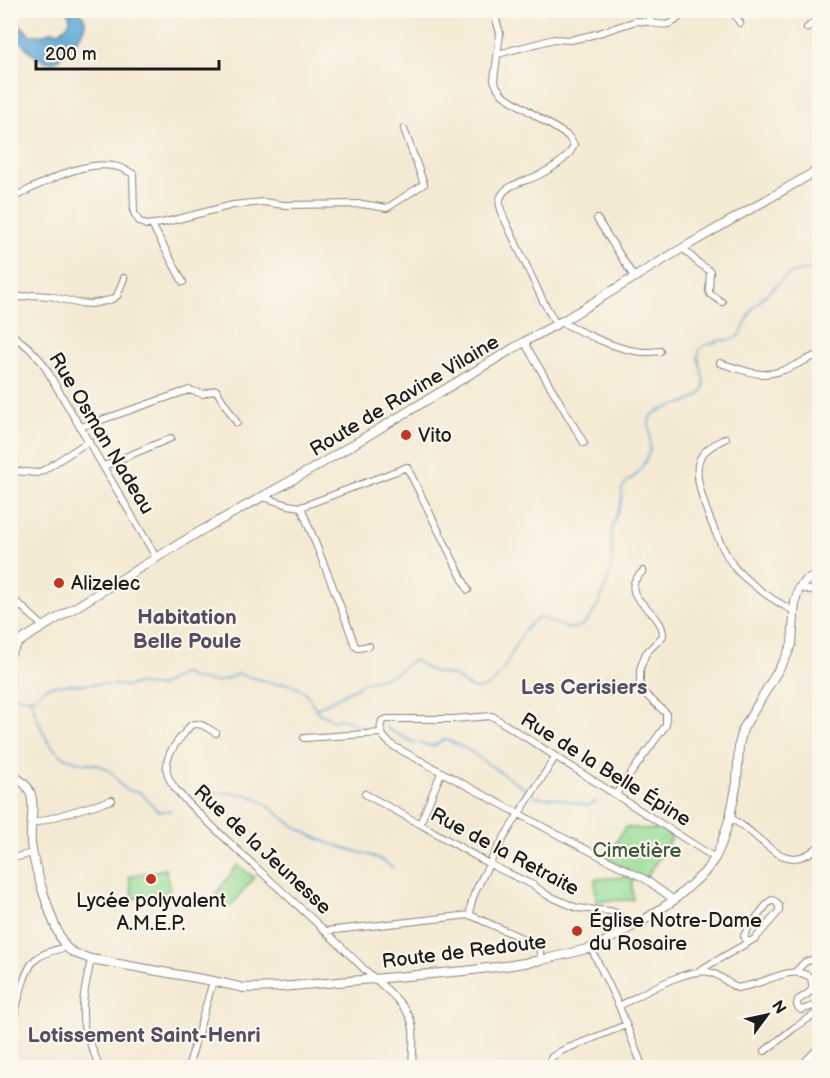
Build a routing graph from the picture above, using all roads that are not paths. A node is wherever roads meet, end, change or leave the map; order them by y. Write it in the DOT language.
graph roads {
  1 [pos="493,10"];
  2 [pos="653,10"];
  3 [pos="685,10"];
  4 [pos="732,10"];
  5 [pos="819,17"];
  6 [pos="649,22"];
  7 [pos="740,23"];
  8 [pos="807,28"];
  9 [pos="498,54"];
  10 [pos="404,129"];
  11 [pos="819,169"];
  12 [pos="10,199"];
  13 [pos="597,219"];
  14 [pos="152,225"];
  15 [pos="683,248"];
  16 [pos="634,277"];
  17 [pos="124,278"];
  18 [pos="183,282"];
  19 [pos="10,299"];
  20 [pos="722,302"];
  21 [pos="559,323"];
  22 [pos="10,333"];
  23 [pos="524,342"];
  24 [pos="660,351"];
  25 [pos="819,354"];
  26 [pos="720,363"];
  27 [pos="237,423"];
  28 [pos="81,427"];
  29 [pos="171,438"];
  30 [pos="726,438"];
  31 [pos="89,441"];
  32 [pos="584,442"];
  33 [pos="104,466"];
  34 [pos="14,471"];
  35 [pos="263,497"];
  36 [pos="301,507"];
  37 [pos="156,557"];
  38 [pos="643,571"];
  39 [pos="819,573"];
  40 [pos="799,588"];
  41 [pos="468,590"];
  42 [pos="819,592"];
  43 [pos="10,596"];
  44 [pos="794,612"];
  45 [pos="43,626"];
  46 [pos="369,646"];
  47 [pos="10,654"];
  48 [pos="216,733"];
  49 [pos="381,733"];
  50 [pos="304,738"];
  51 [pos="555,757"];
  52 [pos="441,773"];
  53 [pos="10,774"];
  54 [pos="365,794"];
  55 [pos="616,794"];
  56 [pos="112,800"];
  57 [pos="519,813"];
  58 [pos="730,818"];
  59 [pos="31,824"];
  60 [pos="420,824"];
  61 [pos="819,845"];
  62 [pos="33,853"];
  63 [pos="715,858"];
  64 [pos="10,859"];
  65 [pos="489,864"];
  66 [pos="674,900"];
  67 [pos="470,915"];
  68 [pos="627,930"];
  69 [pos="326,931"];
  70 [pos="747,942"];
  71 [pos="67,947"];
  72 [pos="591,948"];
  73 [pos="819,957"];
  74 [pos="91,959"];
  75 [pos="542,960"];
  76 [pos="700,970"];
  77 [pos="795,972"];
  78 [pos="373,978"];
  79 [pos="213,981"];
  80 [pos="819,1004"];
  81 [pos="619,1006"];
  82 [pos="819,1011"];
  83 [pos="626,1025"];
  84 [pos="10,1035"];
  85 [pos="819,1046"];
  86 [pos="765,1051"];
  87 [pos="99,1068"];
  88 [pos="188,1068"];
  89 [pos="412,1068"];
  90 [pos="545,1068"];
  91 [pos="643,1068"];
  92 [pos="799,1068"];
  1 -- 9 [label="street"];
  2 -- 6 [label="street"];
  3 -- 6 [label="street"];
  4 -- 7 [label="street"];
  5 -- 8 [label="street"];
  6 -- 9 [label="street"];
  9 -- 21 [label="street"];
  10 -- 14 [label="street"];
  11 -- 15 [label="main road, Route de Ravine Vilaine"];
  12 -- 14 [label="street"];
  13 -- 16 [label="street"];
  14 -- 18 [label="street"];
  15 -- 16 [label="main road, Route de Ravine Vilaine"];
  15 -- 20 [label="street"];
  16 -- 21 [label="main road, Route de Ravine Vilaine"];
  17 -- 19 [label="street"];
  21 -- 23 [label="main road, Route de Ravine Vilaine"];
  21 -- 24 [label="street"];
  22 -- 28 [label="street, Rue Osman Nadeau"];
  23 -- 32 [label="street"];
  23 -- 35 [label="main road, Route de Ravine Vilaine"];
  25 -- 26 [label="street"];
  27 -- 28 [label="street"];
  28 -- 31 [label="street, Rue Osman Nadeau"];
  29 -- 33 [label="street"];
  30 -- 44 [label="street"];
  31 -- 33 [label="street, Rue Osman Nadeau"];
  31 -- 34 [label="street"];
  33 -- 37 [label="street, Rue Osman Nadeau"];
  35 -- 36 [label="street"];
  35 -- 37 [label="main road, Route de Ravine Vilaine"];
  36 -- 41 [label="street"];
  36 -- 46 [label="street"];
  37 -- 45 [label="main road, Route de Ravine Vilaine"];
  38 -- 55 [label="street"];
  39 -- 40 [label="main road"];
  40 -- 42 [label="street"];
  40 -- 44 [label="main road, Route de Redoute"];
  43 -- 45 [label="street"];
  44 -- 58 [label="main road, Route de Redoute"];
  45 -- 47 [label="main road, Route de Ravine Vilaine"];
  48 -- 69 [label="street, Rue de la Jeunesse"];
  49 -- 50 [label="street"];
  49 -- 51 [label="street, Rue de la Belle Épine"];
  49 -- 52 [label="street"];
  51 -- 55 [label="street, Rue de la Belle Épine"];
  51 -- 57 [label="street"];
  52 -- 57 [label="street"];
  52 -- 60 [label="street"];
  53 -- 59 [label="main road"];
  54 -- 60 [label="street, Rue de la Retraite"];
  55 -- 63 [label="street, Rue de la Belle Épine"];
  56 -- 59 [label="street"];
  57 -- 65 [label="street"];
  57 -- 66 [label="street"];
  58 -- 61 [label="street"];
  58 -- 63 [label="main road, Route de Redoute"];
  59 -- 62 [label="main road"];
  60 -- 65 [label="street, Rue de la Retraite"];
  62 -- 64 [label="street"];
  62 -- 71 [label="main road"];
  63 -- 66 [label="main road, Route de Redoute"];
  65 -- 67 [label="street"];
  65 -- 68 [label="street, Rue de la Retraite"];
  66 -- 68 [label="main road, Route de Redoute"];
  67 -- 69 [label="street"];
  67 -- 75 [label="street"];
  68 -- 72 [label="main road, Route de Redoute"];
  69 -- 78 [label="street, Rue de la Jeunesse"];
  70 -- 70 [label="street"];
  70 -- 76 [label="street"];
  71 -- 74 [label="main road, Route de Redoute"];
  71 -- 84 [label="street"];
  72 -- 75 [label="main road, Route de Redoute"];
  72 -- 81 [label="street"];
  73 -- 77 [label="street"];
  74 -- 79 [label="main road, Route de Redoute"];
  74 -- 87 [label="street"];
  75 -- 78 [label="main road, Route de Redoute"];
  76 -- 77 [label="street"];
  76 -- 81 [label="street"];
  77 -- 80 [label="street"];
  78 -- 79 [label="main road, Route de Redoute"];
  78 -- 89 [label="street, Rue de la Jeunesse"];
  79 -- 88 [label="street"];
  81 -- 83 [label="street"];
  82 -- 86 [label="street"];
  83 -- 90 [label="street"];
  83 -- 91 [label="street"];
  85 -- 92 [label="street"];
}
